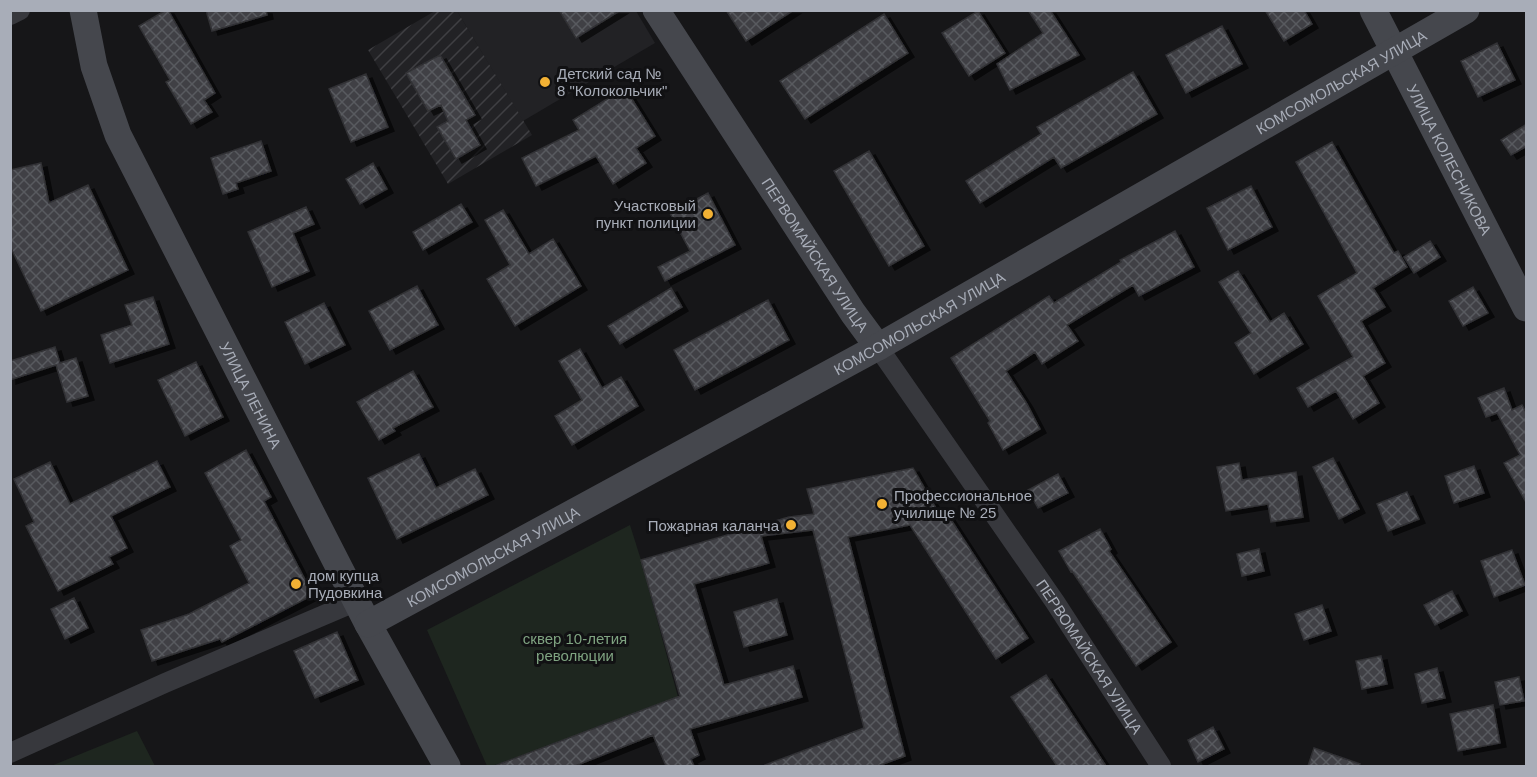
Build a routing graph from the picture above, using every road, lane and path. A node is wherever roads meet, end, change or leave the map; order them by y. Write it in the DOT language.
graph roads {
  1 [pos="20,10"];
  2 [pos="84,10"];
  3 [pos="656,10"];
  4 [pos="1373,10"];
  5 [pos="1466,10"];
  6 [pos="10,15"];
  7 [pos="1394,51"];
  8 [pos="1527,308"];
  9 [pos="878,347"];
  10 [pos="363,613"];
  11 [pos="10,753"];
  12 [pos="447,766"];
  13 [pos="1161,766"];
  1 -- 6 [label="street"];
  2 -- 10 [label="street, УЛИЦА ЛЕНИНА"];
  3 -- 9 [label="street, ПЕРВОМАЙСКАЯ УЛИЦА"];
  4 -- 7 [label="street, УЛИЦА КОЛЕСНИКОВА"];
  5 -- 7 [label="street, КОМСОМОЛЬСКАЯ УЛИЦА"];
  7 -- 8 [label="street, УЛИЦА КОЛЕСНИКОВА"];
  7 -- 9 [label="street, КОМСОМОЛЬСКАЯ УЛИЦА"];
  9 -- 10 [label="street, КОМСОМОЛЬСКАЯ УЛИЦА"];
  9 -- 13 [label="street, ПЕРВОМАЙСКАЯ УЛИЦА"];
  10 -- 11 [label="street, КОМСОМОЛЬСКАЯ УЛИЦА"];
  10 -- 12 [label="street, УЛИЦА ЛЕНИНА"];
}
